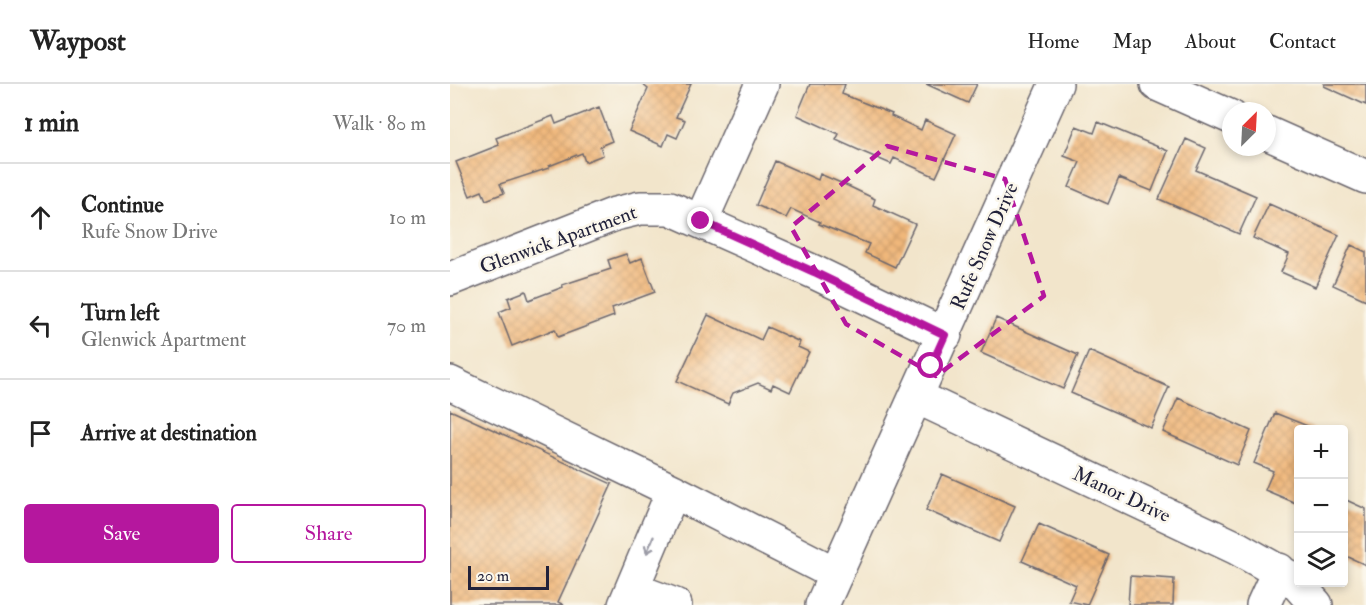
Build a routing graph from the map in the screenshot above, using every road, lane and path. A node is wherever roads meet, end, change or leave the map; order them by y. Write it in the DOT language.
graph roads {
  1 [pos="762,84"];
  2 [pos="1056,84"];
  3 [pos="1157,84"];
  4 [pos="1222,113"];
  5 [pos="1276,137"];
  6 [pos="1366,177"];
  7 [pos="701,221"];
  8 [pos="450,279"];
  9 [pos="945,335"];
  10 [pos="450,383"];
  11 [pos="917,397"];
  12 [pos="673,491"];
  13 [pos="1279,570"];
  14 [pos="836,574"];
  15 [pos="628,597"];
  16 [pos="675,605"];
  17 [pos="822,605"];
  18 [pos="1263,605"];
  19 [pos="1316,605"];
  1 -- 7 [label="street"];
  2 -- 9 [label="street, Rufe Snow Drive"];
  3 -- 4 [label="street"];
  5 -- 6 [label="street"];
  7 -- 8 [label="street, Glenwick Apartment"];
  7 -- 9 [label="street, Glenwick Apartment"];
  9 -- 11 [label="street, Rufe Snow Drive"];
  10 -- 12 [label="street"];
  11 -- 13 [label="street, Manor Drive"];
  11 -- 14 [label="street, Rufe Snow Drive"];
  12 -- 14 [label="street"];
  12 -- 15 [label="street, one-way"];
  13 -- 18 [label="street"];
  13 -- 19 [label="street, Manor Drive"];
  14 -- 17 [label="street, Rufe Snow Drive"];
  15 -- 16 [label="street"];
}
